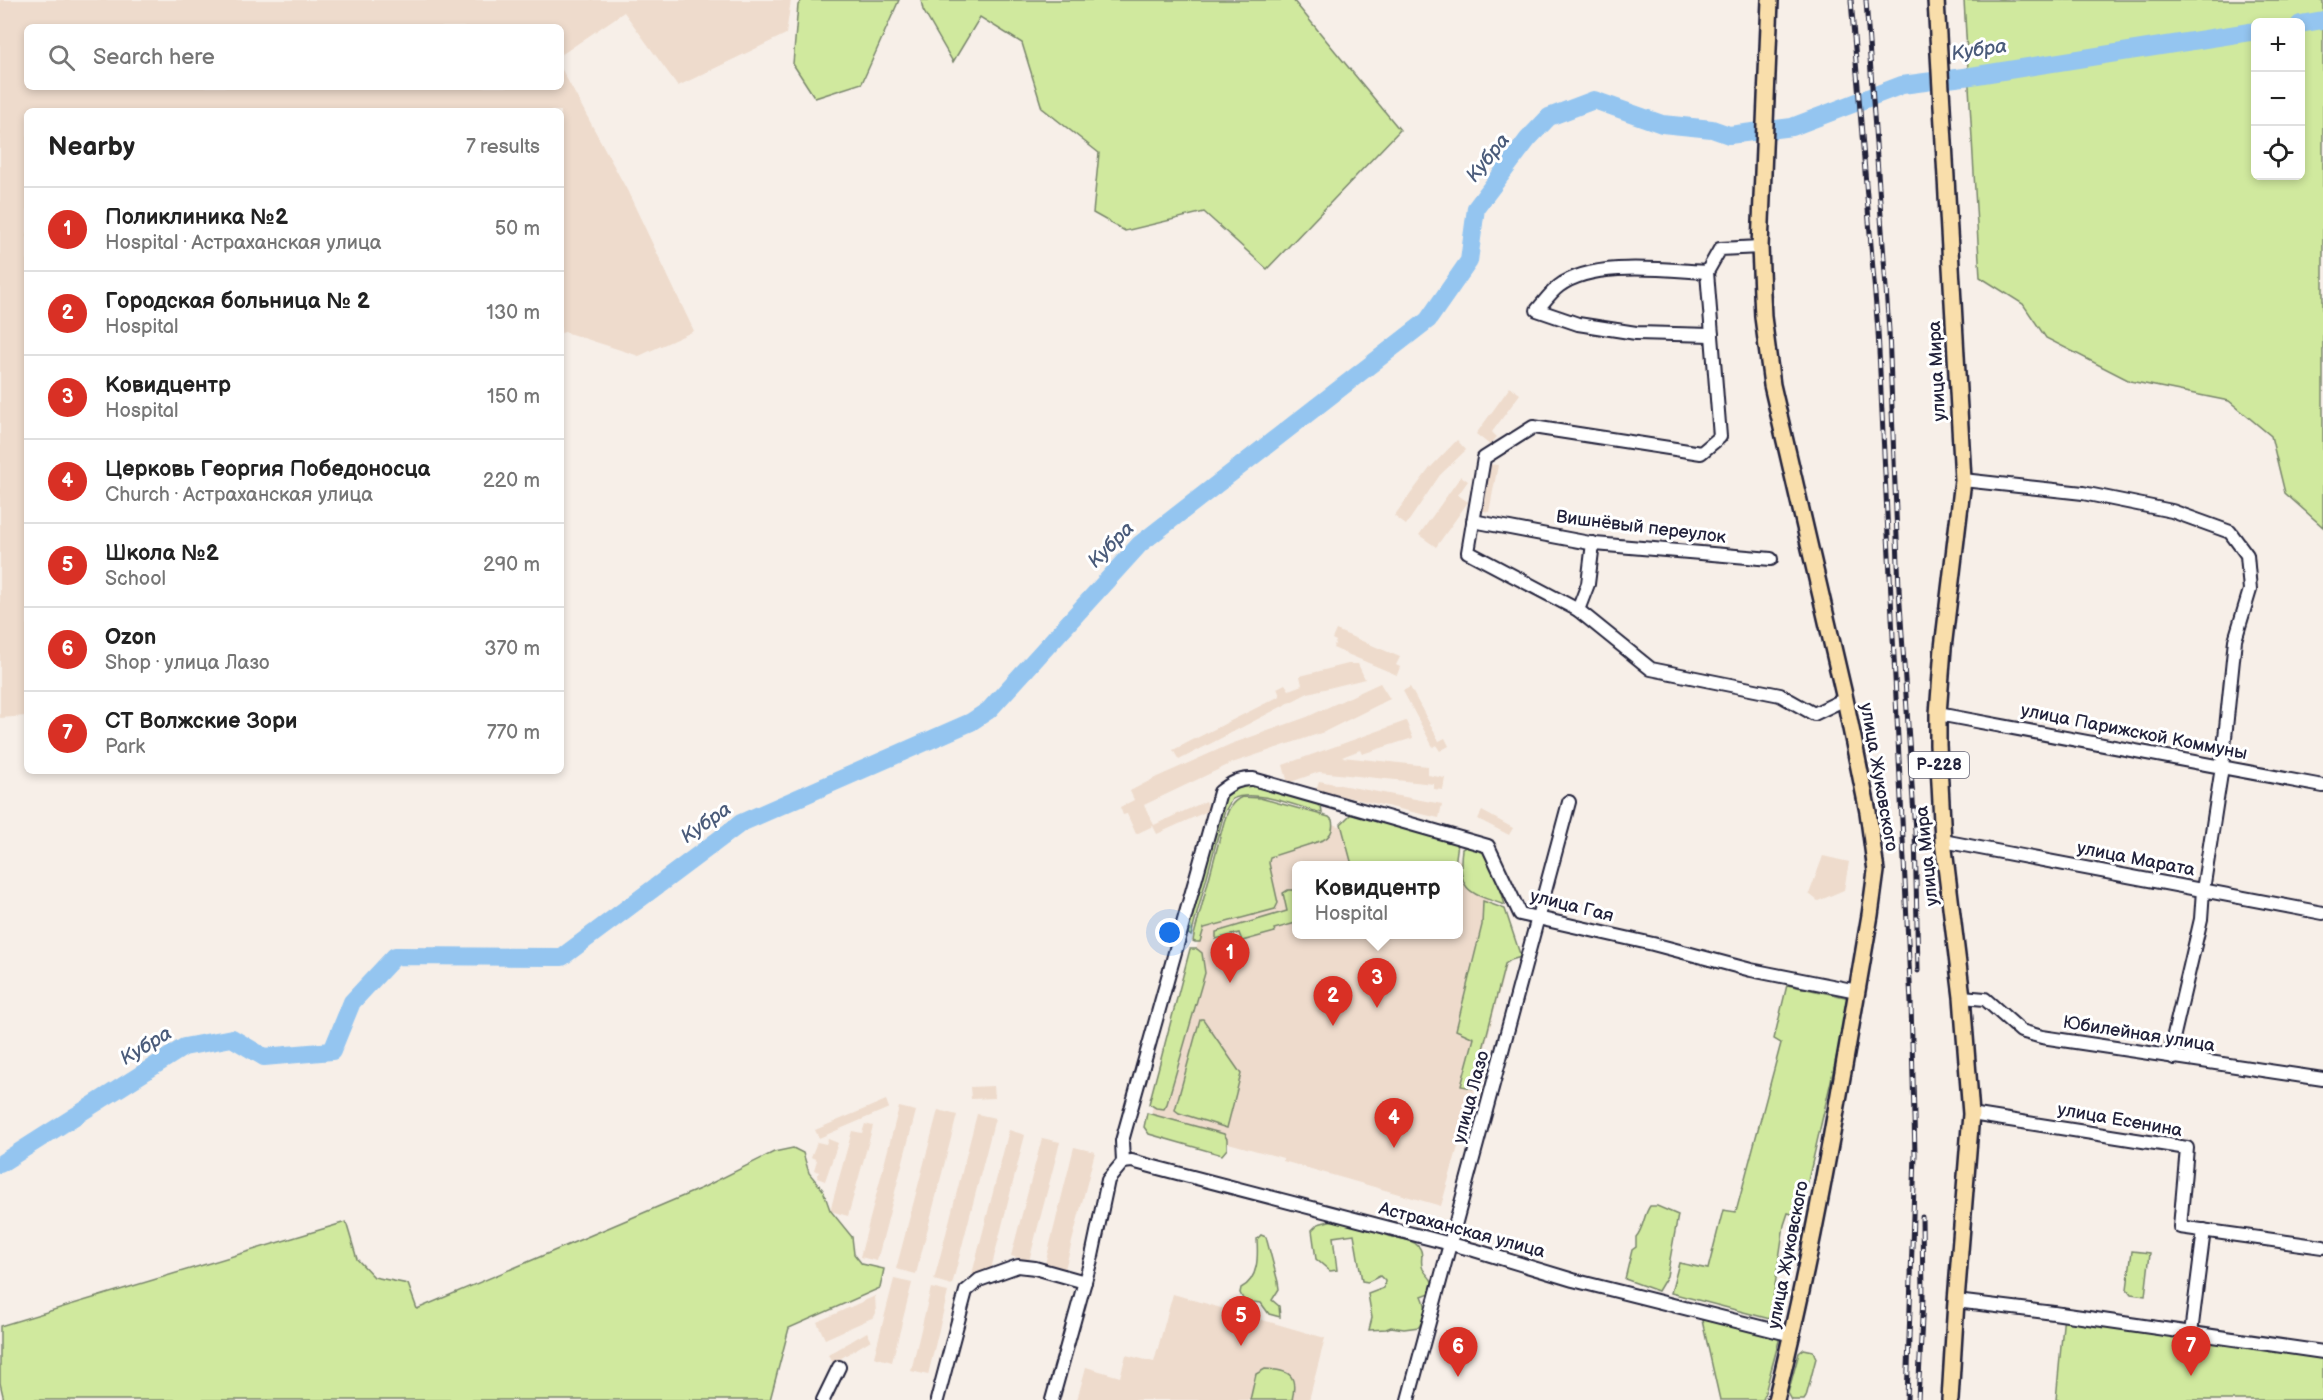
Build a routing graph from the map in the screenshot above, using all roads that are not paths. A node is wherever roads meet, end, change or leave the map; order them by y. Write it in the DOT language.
graph roads {
  1 [pos="1770,0"];
  2 [pos="1936,0"];
  3 [pos="1760,247"];
  4 [pos="1707,272"];
  5 [pos="1712,335"];
  6 [pos="1963,480"];
  7 [pos="1473,521"];
  8 [pos="1593,543"];
  9 [pos="1771,559"];
  10 [pos="1578,610"];
  11 [pos="1845,699"];
  12 [pos="1938,714"];
  13 [pos="2222,767"];
  14 [pos="2323,786"];
  15 [pos="1569,802"];
  16 [pos="1943,841"];
  17 [pos="2203,890"];
  18 [pos="2323,914"];
  19 [pos="1538,917"];
  20 [pos="1857,991"];
  21 [pos="1962,997"];
  22 [pos="2174,1058"];
  23 [pos="2323,1079"];
  24 [pos="1971,1114"];
  25 [pos="1123,1162"];
  26 [pos="2204,1230"];
  27 [pos="1451,1244"];
  28 [pos="2323,1247"];
  29 [pos="1085,1282"];
  30 [pos="1956,1301"];
  31 [pos="2191,1333"];
  32 [pos="1792,1335"];
  33 [pos="2323,1352"];
  34 [pos="839,1367"];
  35 [pos="823,1400"];
  36 [pos="937,1400"];
  37 [pos="1052,1400"];
  38 [pos="1408,1400"];
  39 [pos="1776,1400"];
  40 [pos="1950,1400"];
  1 -- 3 [label="main road, улица Жуковского"];
  2 -- 6 [label="main road, улица Мира / Р-228"];
  3 -- 4 [label="street"];
  3 -- 11 [label="main road, улица Жуковского"];
  4 -- 5 [label="street"];
  4 -- 5 [label="street"];
  5 -- 7 [label="street"];
  6 -- 12 [label="main road, улица Мира / Р-228"];
  6 -- 13 [label="street"];
  7 -- 8 [label="street, Вишнёвый переулок"];
  7 -- 10 [label="street"];
  8 -- 9 [label="street, Вишнёвый переулок"];
  8 -- 10 [label="street"];
  10 -- 11 [label="street"];
  11 -- 20 [label="main road, улица Жуковского"];
  12 -- 13 [label="street, улица Парижской Коммуны"];
  12 -- 16 [label="main road, улица Мира / Р-228"];
  13 -- 14 [label="street, улица Парижской Коммуны"];
  13 -- 17 [label="street"];
  15 -- 19 [label="street, улица Лазо"];
  16 -- 17 [label="street, улица Марата"];
  16 -- 21 [label="main road, улица Мира / Р-228"];
  17 -- 18 [label="street, улица Марата"];
  17 -- 22 [label="street"];
  19 -- 20 [label="street, улица Гая"];
  19 -- 25 [label="street, улица Гая"];
  19 -- 27 [label="street, улица Лазо"];
  20 -- 32 [label="main road, улица Жуковского"];
  21 -- 22 [label="street, Юбилейная улица"];
  21 -- 24 [label="main road, улица Мира / Р-228"];
  22 -- 23 [label="street, Юбилейная улица"];
  24 -- 26 [label="street, улица Есенина"];
  24 -- 30 [label="main road, улица Мира / Р-228"];
  25 -- 27 [label="street, Астраханская улица"];
  25 -- 29 [label="street"];
  26 -- 28 [label="street, улица Есенина"];
  26 -- 31 [label="street"];
  27 -- 32 [label="street, Астраханская улица"];
  27 -- 38 [label="street, улица Лазо"];
  29 -- 36 [label="street"];
  29 -- 37 [label="street"];
  30 -- 31 [label="street"];
  30 -- 40 [label="main road, улица Мира / Р-228"];
  31 -- 33 [label="street"];
  32 -- 39 [label="main road, улица Жуковского"];
  34 -- 35 [label="street"];
}
